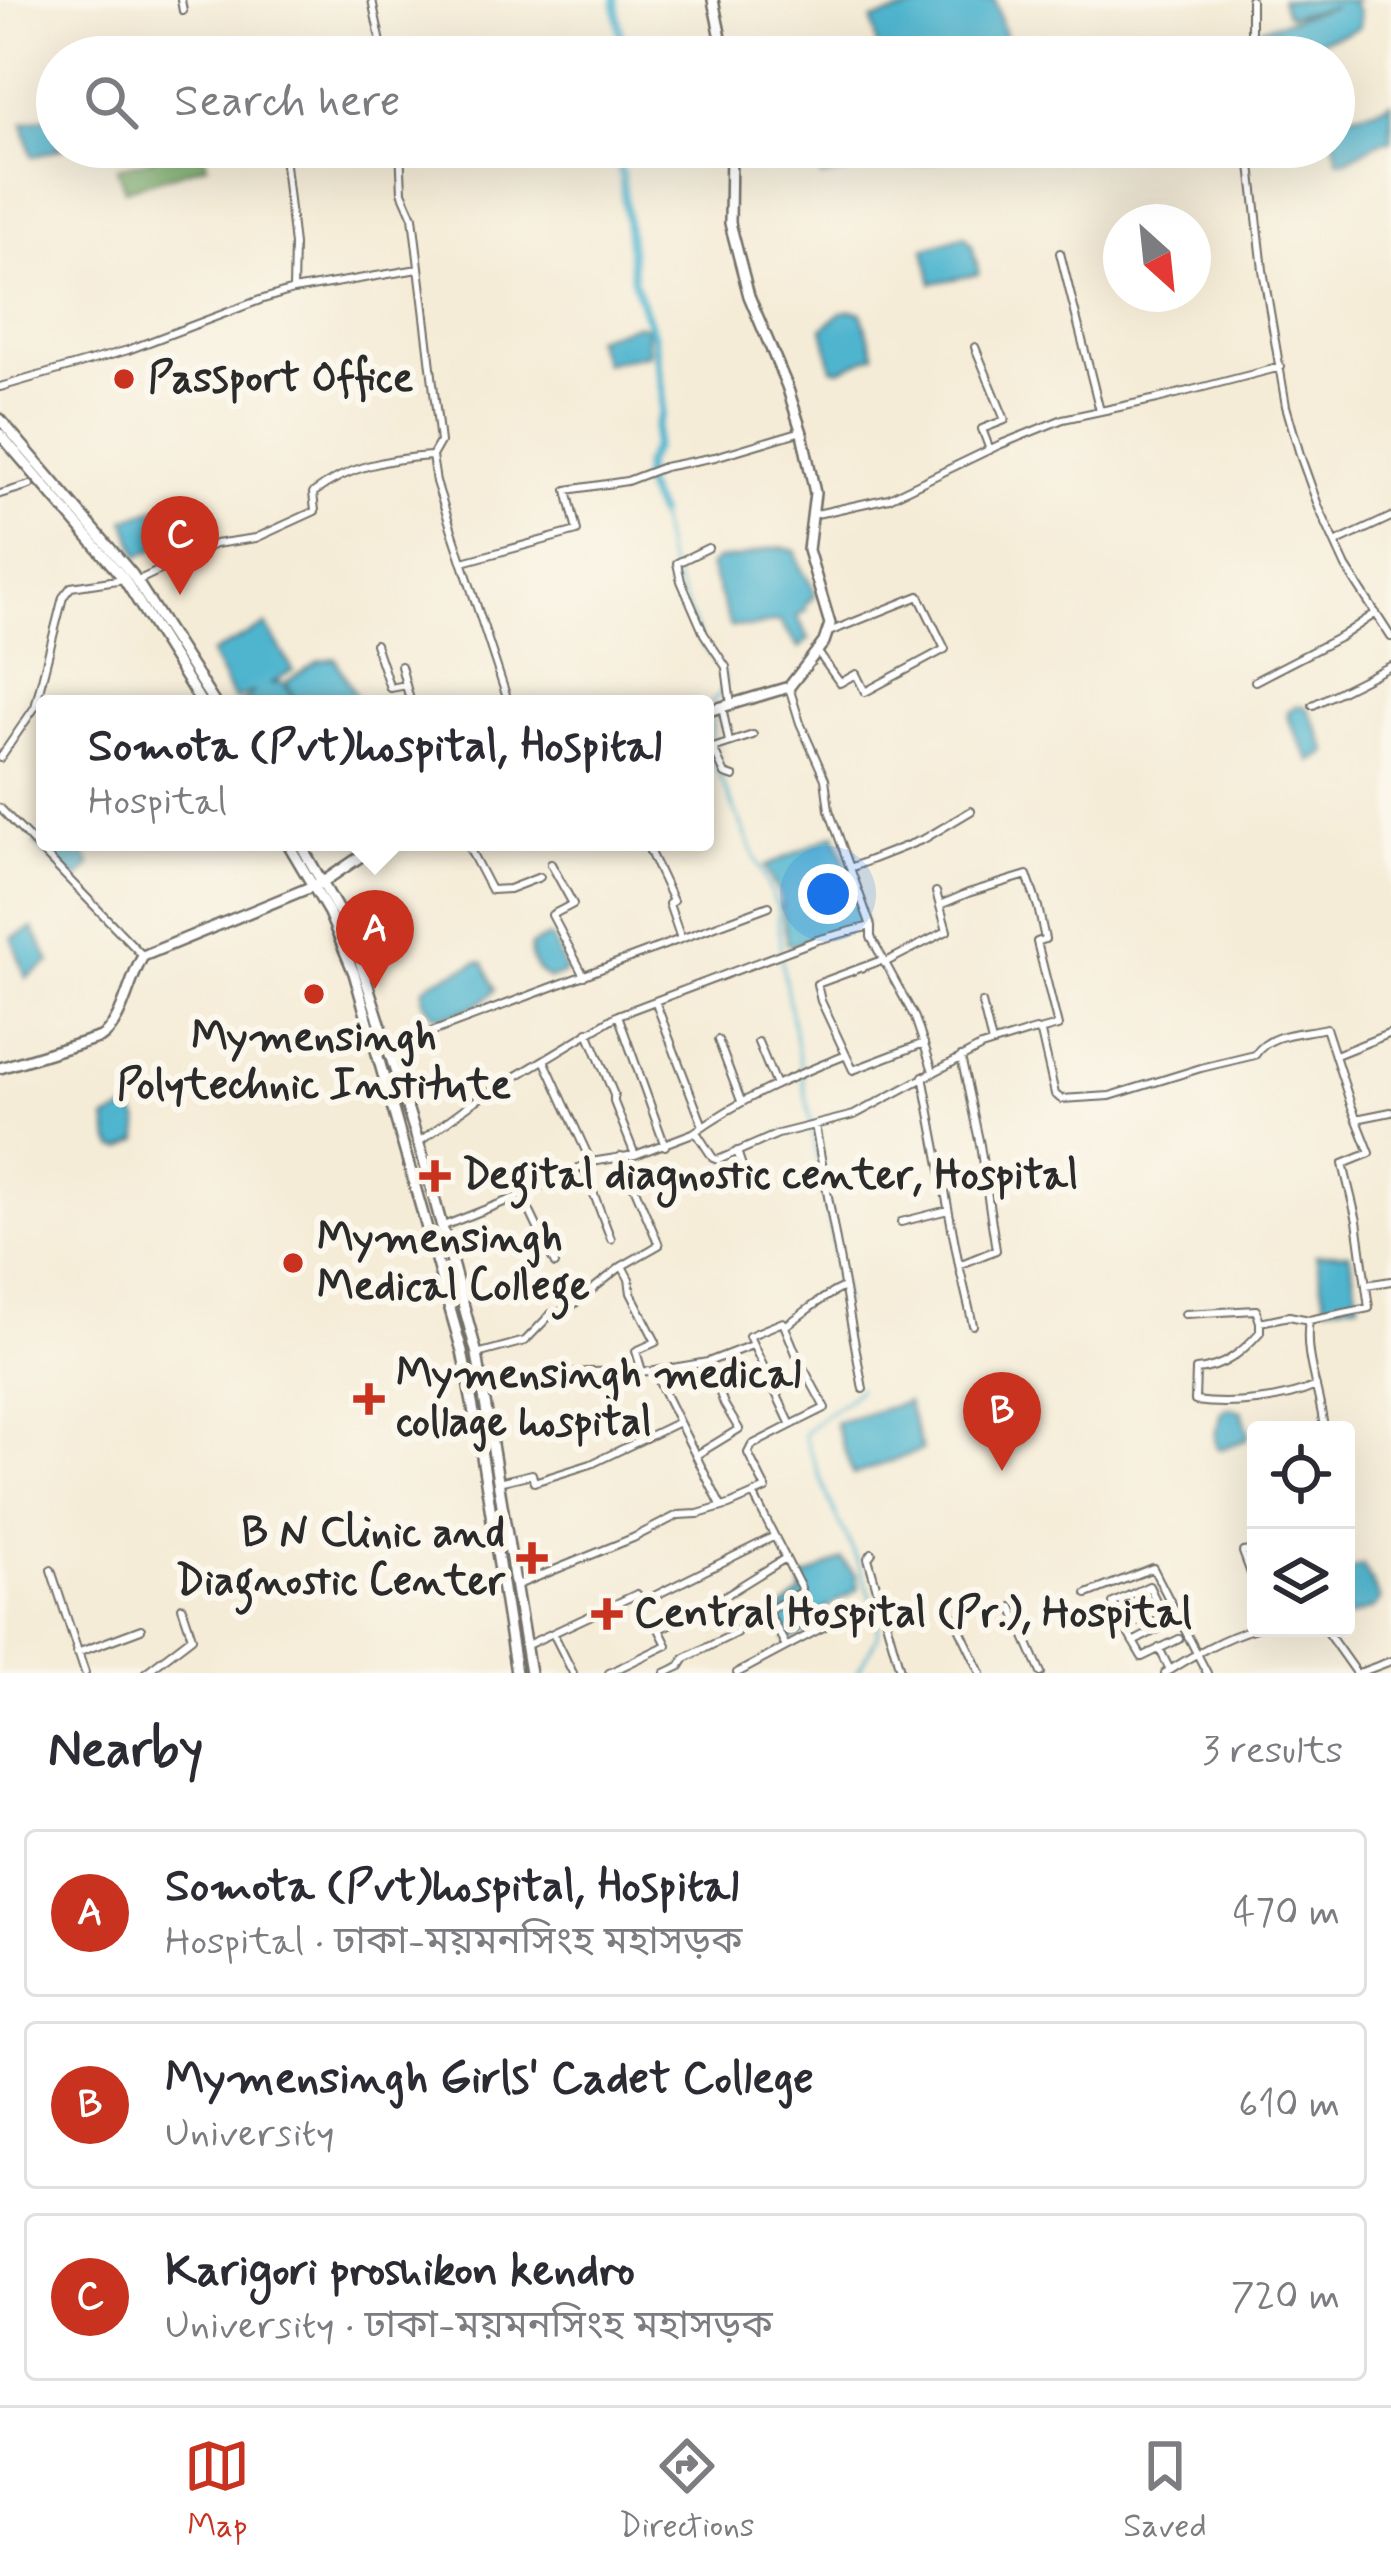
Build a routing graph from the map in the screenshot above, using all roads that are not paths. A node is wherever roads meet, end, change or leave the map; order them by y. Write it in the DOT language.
graph roads {
  1 [pos="181,0"];
  2 [pos="372,0"];
  3 [pos="713,0"];
  4 [pos="1251,0"];
  5 [pos="183,10"];
  6 [pos="380,36"];
  7 [pos="721,36"];
  8 [pos="1251,36"];
  9 [pos="285,168"];
  10 [pos="401,168"];
  11 [pos="731,168"];
  12 [pos="1251,168"];
  13 [pos="1060,253"];
  14 [pos="418,269"];
  15 [pos="293,290"];
  16 [pos="974,347"];
  17 [pos="1281,367"];
  18 [pos="0,387"];
  19 [pos="1100,411"];
  20 [pos="0,418"];
  21 [pos="802,431"];
  22 [pos="0,434"];
  23 [pos="990,450"];
  24 [pos="432,456"];
  25 [pos="30,485"];
  26 [pos="0,494"];
  27 [pos="812,515"];
  28 [pos="1391,518"];
  29 [pos="1335,543"];
  30 [pos="708,548"];
  31 [pos="464,562"];
  32 [pos="124,579"];
  33 [pos="137,581"];
  34 [pos="1376,613"];
  35 [pos="825,633"];
  36 [pos="1391,638"];
  37 [pos="375,644"];
  38 [pos="817,651"];
  39 [pos="401,666"];
  40 [pos="1391,666"];
  41 [pos="1255,681"];
  42 [pos="406,685"];
  43 [pos="789,687"];
  44 [pos="38,695"];
  45 [pos="196,695"];
  46 [pos="209,695"];
  47 [pos="409,695"];
  48 [pos="505,695"];
  49 [pos="36,703"];
  50 [pos="726,706"];
  51 [pos="1313,706"];
  52 [pos="714,709"];
  53 [pos="753,735"];
  54 [pos="729,742"];
  55 [pos="714,748"];
  56 [pos="714,750"];
  57 [pos="0,758"];
  58 [pos="734,777"];
  59 [pos="0,808"];
  60 [pos="971,811"];
  61 [pos="36,845"];
  62 [pos="42,851"];
  63 [pos="294,851"];
  64 [pos="303,851"];
  65 [pos="368,851"];
  66 [pos="471,851"];
  67 [pos="650,852"];
  68 [pos="551,864"];
  69 [pos="850,868"];
  70 [pos="540,877"];
  71 [pos="318,884"];
  72 [pos="936,892"];
  73 [pos="940,905"];
  74 [pos="769,906"];
  75 [pos="871,926"];
  76 [pos="681,939"];
  77 [pos="143,956"];
  78 [pos="883,962"];
  79 [pos="584,976"];
  80 [pos="655,1000"];
  81 [pos="982,1003"];
  82 [pos="618,1015"];
  83 [pos="1039,1031"];
  84 [pos="588,1032"];
  85 [pos="1391,1033"];
  86 [pos="718,1040"];
  87 [pos="758,1042"];
  88 [pos="924,1042"];
  89 [pos="992,1043"];
  90 [pos="389,1048"];
  91 [pos="1336,1055"];
  92 [pos="845,1056"];
  93 [pos="961,1057"];
  94 [pos="545,1060"];
  95 [pos="0,1068"];
  96 [pos="933,1071"];
  97 [pos="923,1076"];
  98 [pos="775,1083"];
  99 [pos="741,1101"];
  100 [pos="1391,1112"];
  101 [pos="1356,1119"];
  102 [pos="815,1125"];
  103 [pos="703,1126"];
  104 [pos="693,1133"];
  105 [pos="419,1142"];
  106 [pos="665,1146"];
  107 [pos="737,1151"];
  108 [pos="635,1155"];
  109 [pos="621,1156"];
  110 [pos="587,1164"];
  111 [pos="748,1184"];
  112 [pos="522,1195"];
  113 [pos="948,1210"];
  114 [pos="902,1222"];
  115 [pos="441,1227"];
  116 [pos="611,1239"];
  117 [pos="555,1264"];
  118 [pos="959,1265"];
  119 [pos="622,1266"];
  120 [pos="1391,1281"];
  121 [pos="1366,1285"];
  122 [pos="844,1287"];
  123 [pos="1185,1314"];
  124 [pos="1309,1320"];
  125 [pos="1260,1322"];
  126 [pos="973,1325"];
  127 [pos="785,1326"];
  128 [pos="752,1345"];
  129 [pos="477,1354"];
  130 [pos="708,1362"];
  131 [pos="641,1371"];
  132 [pos="656,1371"];
  133 [pos="482,1384"];
  134 [pos="1316,1386"];
  135 [pos="863,1389"];
  136 [pos="1322,1421"];
  137 [pos="679,1422"];
  138 [pos="791,1425"];
  139 [pos="698,1454"];
  140 [pos="498,1482"];
  141 [pos="754,1496"];
  142 [pos="721,1506"];
  143 [pos="773,1537"];
  144 [pos="872,1553"];
  145 [pos="784,1558"];
  146 [pos="51,1570"];
  147 [pos="514,1586"];
  148 [pos="1087,1594"];
  149 [pos="1172,1604"];
  150 [pos="182,1607"];
  151 [pos="1012,1607"];
  152 [pos="1160,1609"];
  153 [pos="768,1612"];
  154 [pos="954,1617"];
  155 [pos="826,1625"];
  156 [pos="1125,1628"];
  157 [pos="142,1629"];
  158 [pos="1247,1631"];
  159 [pos="553,1633"];
  160 [pos="1331,1637"];
  161 [pos="1179,1639"];
  162 [pos="1133,1642"];
  163 [pos="526,1646"];
  164 [pos="786,1646"];
  165 [pos="1159,1648"];
  166 [pos="77,1653"];
  167 [pos="1196,1653"];
  168 [pos="1391,1661"];
  169 [pos="616,1672"];
  170 [pos="1167,1672"];
  171 [pos="85,1673"];
  172 [pos="146,1673"];
  173 [pos="517,1673"];
  174 [pos="530,1673"];
  175 [pos="573,1673"];
  176 [pos="665,1673"];
  177 [pos="736,1673"];
  178 [pos="901,1673"];
  179 [pos="981,1673"];
  180 [pos="1040,1673"];
  181 [pos="1207,1673"];
  182 [pos="1358,1673"];
  1 -- 5 [label="street"];
  2 -- 6 [label="street"];
  3 -- 7 [label="main road"];
  4 -- 8 [label="street"];
  9 -- 15 [label="street"];
  10 -- 14 [label="street"];
  11 -- 21 [label="main road"];
  12 -- 17 [label="street"];
  13 -- 19 [label="street"];
  14 -- 15 [label="street"];
  14 -- 24 [label="street"];
  15 -- 18 [label="street"];
  16 -- 23 [label="street"];
  17 -- 19 [label="street"];
  17 -- 29 [label="street"];
  19 -- 23 [label="street"];
  20 -- 33 [label="main road"];
  21 -- 27 [label="main road"];
  21 -- 31 [label="street"];
  22 -- 32 [label="main road"];
  23 -- 27 [label="street"];
  24 -- 31 [label="street"];
  24 -- 33 [label="street"];
  25 -- 26 [label="street"];
  27 -- 35 [label="main road"];
  28 -- 29 [label="street"];
  29 -- 34 [label="street"];
  30 -- 50 [label="street"];
  31 -- 48 [label="street"];
  32 -- 44 [label="street"];
  32 -- 45 [label="main road"];
  33 -- 46 [label="main road"];
  34 -- 36 [label="street"];
  34 -- 41 [label="street"];
  35 -- 38 [label="main road"];
  35 -- 38 [label="street"];
  37 -- 42 [label="street"];
  38 -- 43 [label="main road"];
  39 -- 42 [label="street"];
  40 -- 51 [label="street"];
  42 -- 47 [label="street"];
  43 -- 50 [label="main road"];
  43 -- 69 [label="street"];
  49 -- 57 [label="street"];
  50 -- 52 [label="main road"];
  50 -- 54 [label="street"];
  53 -- 54 [label="street"];
  54 -- 55 [label="street"];
  56 -- 58 [label="street"];
  59 -- 61 [label="street"];
  60 -- 69 [label="street"];
  62 -- 77 [label="street"];
  63 -- 71 [label="main road"];
  64 -- 71 [label="main road"];
  65 -- 71 [label="main road"];
  66 -- 70 [label="street"];
  67 -- 76 [label="street"];
  68 -- 79 [label="street"];
  69 -- 75 [label="street"];
  71 -- 77 [label="main road"];
  71 -- 90 [label="main road"];
  71 -- 173 [label="main road"];
  72 -- 73 [label="street"];
  73 -- 78 [label="street"];
  73 -- 83 [label="street"];
  74 -- 76 [label="street"];
  75 -- 78 [label="street"];
  75 -- 80 [label="street"];
  76 -- 79 [label="street"];
  77 -- 95 [label="main road"];
  78 -- 88 [label="street"];
  78 -- 92 [label="street"];
  79 -- 90 [label="street"];
  80 -- 82 [label="street"];
  80 -- 103 [label="street"];
  81 -- 89 [label="street"];
  82 -- 84 [label="street"];
  82 -- 106 [label="street"];
  83 -- 89 [label="street"];
  83 -- 91 [label="street"];
  84 -- 94 [label="street"];
  84 -- 108 [label="street"];
  85 -- 91 [label="street"];
  86 -- 99 [label="street"];
  87 -- 98 [label="street"];
  88 -- 92 [label="street"];
  88 -- 96 [label="street"];
  89 -- 93 [label="street"];
  90 -- 105 [label="main road"];
  91 -- 101 [label="street"];
  92 -- 98 [label="street"];
  93 -- 96 [label="street"];
  93 -- 118 [label="street"];
  94 -- 105 [label="street"];
  94 -- 110 [label="street"];
  96 -- 97 [label="street"];
  97 -- 102 [label="street"];
  97 -- 113 [label="street"];
  98 -- 99 [label="street"];
  99 -- 103 [label="street"];
  100 -- 101 [label="street"];
  101 -- 121 [label="street"];
  102 -- 107 [label="street"];
  102 -- 122 [label="street"];
  103 -- 104 [label="street"];
  104 -- 106 [label="street"];
  104 -- 107 [label="street"];
  105 -- 115 [label="main road"];
  106 -- 108 [label="street"];
  107 -- 111 [label="street"];
  108 -- 109 [label="street"];
  109 -- 110 [label="street"];
  109 -- 119 [label="street"];
  110 -- 112 [label="street"];
  110 -- 116 [label="street"];
  112 -- 115 [label="street"];
  112 -- 117 [label="street"];
  113 -- 114 [label="street"];
  113 -- 118 [label="street"];
  115 -- 129 [label="main road"];
  118 -- 126 [label="street"];
  119 -- 129 [label="street"];
  119 -- 131 [label="street"];
  120 -- 121 [label="street"];
  121 -- 124 [label="street"];
  122 -- 127 [label="street"];
  122 -- 135 [label="street"];
  123 -- 125 [label="street"];
  124 -- 125 [label="street"];
  124 -- 134 [label="street"];
  125 -- 134 [label="street"];
  127 -- 128 [label="street"];
  127 -- 138 [label="street"];
  128 -- 130 [label="street"];
  128 -- 138 [label="street"];
  129 -- 133 [label="main road"];
  130 -- 132 [label="street"];
  130 -- 139 [label="street"];
  131 -- 132 [label="street"];
  131 -- 133 [label="street"];
  132 -- 137 [label="street"];
  133 -- 140 [label="main road"];
  134 -- 136 [label="street"];
  137 -- 140 [label="street"];
  137 -- 142 [label="street"];
  138 -- 141 [label="street"];
  140 -- 147 [label="main road"];
  141 -- 142 [label="street"];
  141 -- 143 [label="street"];
  142 -- 147 [label="street"];
  143 -- 145 [label="street"];
  143 -- 159 [label="street"];
  144 -- 178 [label="street"];
  145 -- 153 [label="street"];
  145 -- 169 [label="street"];
  146 -- 166 [label="street"];
  147 -- 163 [label="main road"];
  148 -- 149 [label="street"];
  149 -- 152 [label="street"];
  149 -- 167 [label="street"];
  150 -- 172 [label="street"];
  151 -- 180 [label="street"];
  152 -- 156 [label="street"];
  152 -- 156 [label="street"];
  152 -- 162 [label="street"];
  153 -- 164 [label="street"];
  153 -- 176 [label="street"];
  154 -- 179 [label="street"];
  155 -- 164 [label="street"];
  156 -- 162 [label="street"];
  157 -- 166 [label="street"];
  158 -- 167 [label="street"];
  159 -- 163 [label="street"];
  159 -- 175 [label="street"];
  160 -- 182 [label="street"];
  161 -- 165 [label="street"];
  162 -- 165 [label="street"];
  163 -- 174 [label="main road"];
  164 -- 177 [label="street"];
  165 -- 170 [label="street"];
  166 -- 171 [label="street"];
  167 -- 170 [label="street"];
  167 -- 181 [label="street"];
  168 -- 182 [label="street"];
}
